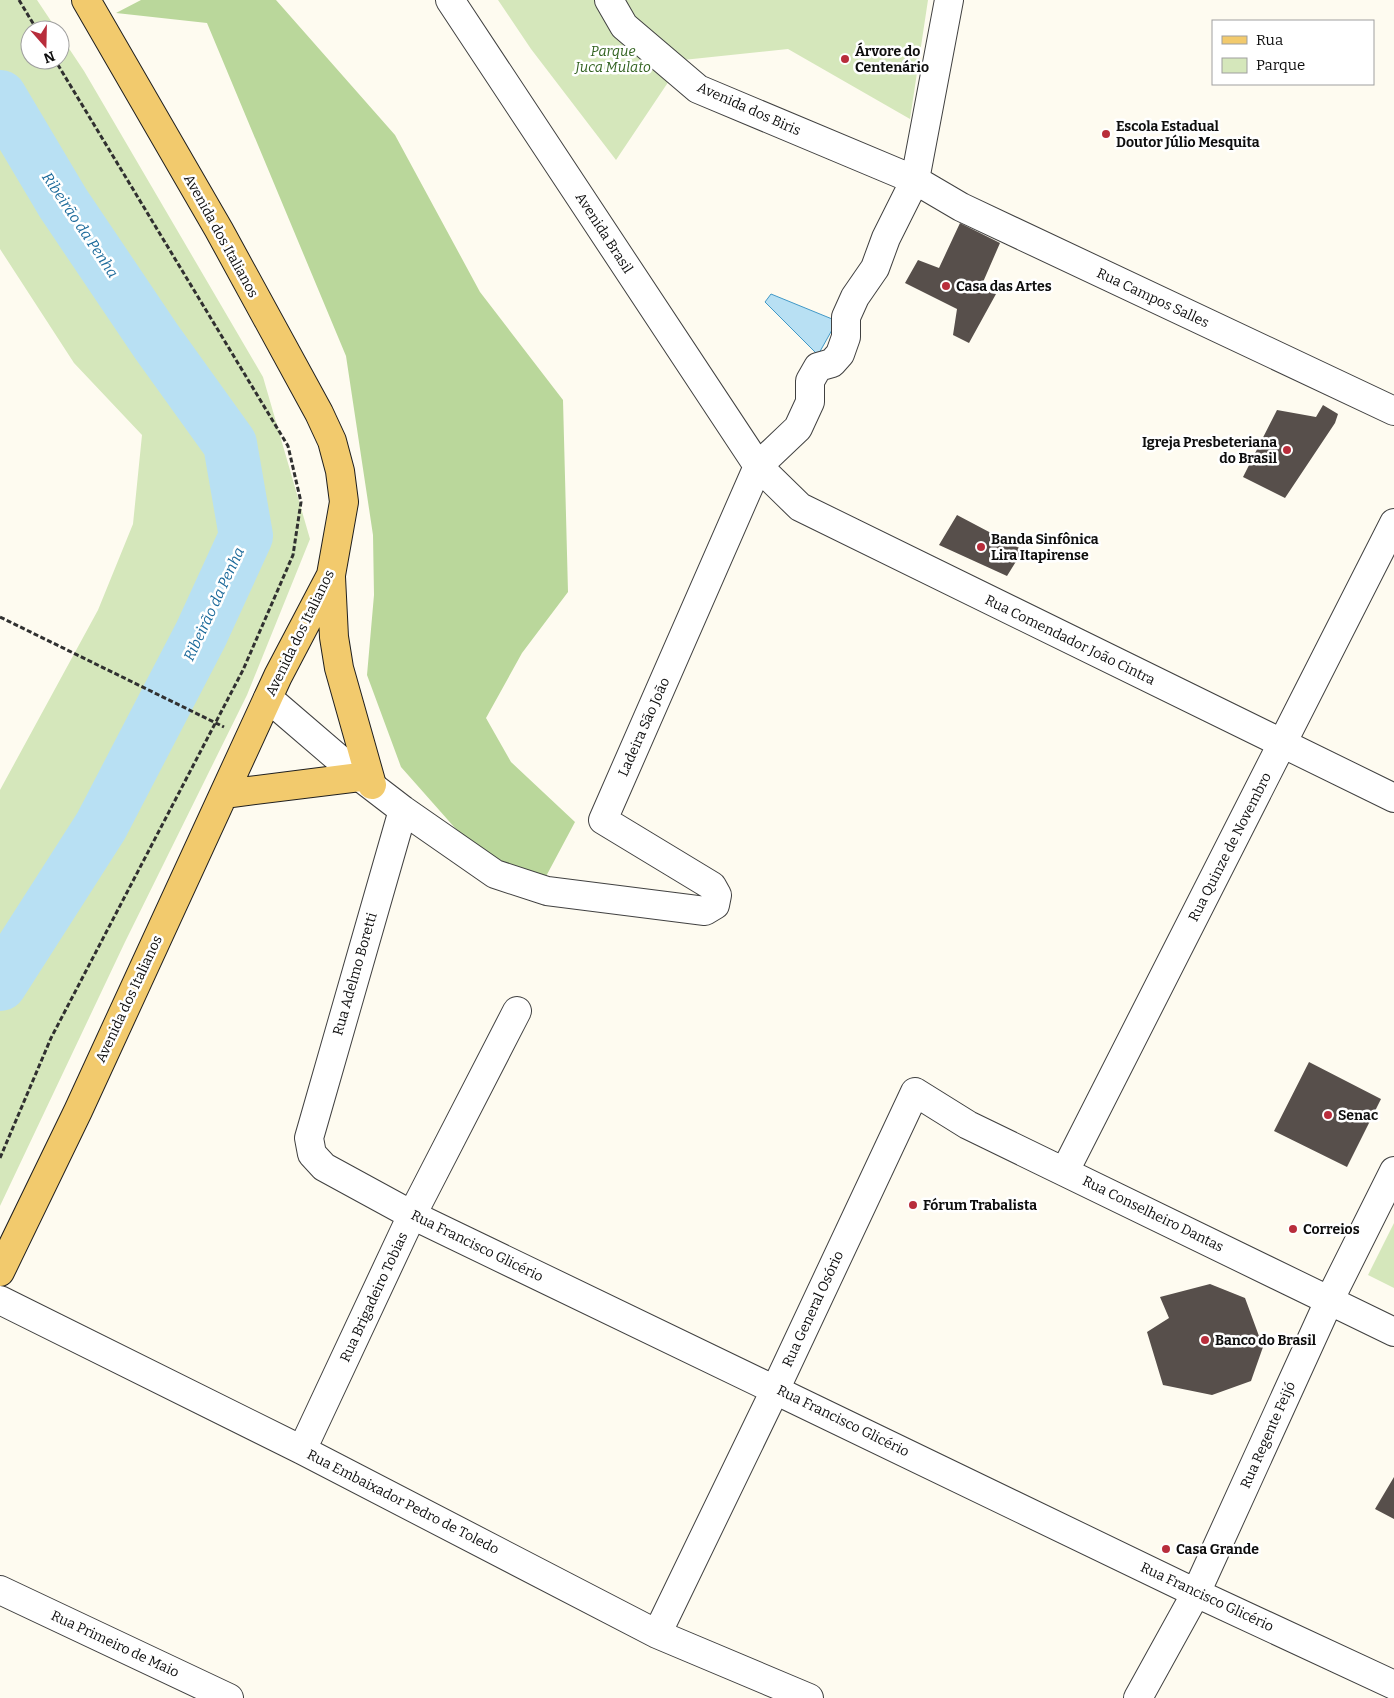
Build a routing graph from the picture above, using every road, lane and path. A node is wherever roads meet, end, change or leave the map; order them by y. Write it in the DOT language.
graph roads {
  1 [pos="19,0"];
  2 [pos="86,0"];
  3 [pos="450,0"];
  4 [pos="609,0"];
  5 [pos="949,0"];
  6 [pos="31,20"];
  7 [pos="61,70"];
  8 [pos="915,180"];
  9 [pos="1394,411"];
  10 [pos="758,466"];
  11 [pos="1394,523"];
  12 [pos="331,575"];
  13 [pos="0,617"];
  14 [pos="268,698"];
  15 [pos="249,740"];
  16 [pos="1283,744"];
  17 [pos="366,781"];
  18 [pos="224,794"];
  19 [pos="1394,798"];
  20 [pos="402,810"];
  21 [pos="518,1011"];
  22 [pos="915,1092"];
  23 [pos="309,1138"];
  24 [pos="0,1158"];
  25 [pos="1065,1171"];
  26 [pos="1394,1171"];
  27 [pos="412,1215"];
  28 [pos="0,1272"];
  29 [pos="0,1300"];
  30 [pos="1329,1301"];
  31 [pos="1394,1332"];
  32 [pos="776,1388"];
  33 [pos="302,1450"];
  34 [pos="0,1590"];
  35 [pos="1196,1593"];
  36 [pos="657,1634"];
  37 [pos="1394,1685"];
  38 [pos="229,1698"];
  39 [pos="809,1698"];
  40 [pos="1138,1698"];
  1 -- 6 [label="path"];
  2 -- 12 [label="main road, Avenida dos Italianos"];
  3 -- 10 [label="street, Avenida Brasil"];
  4 -- 8 [label="street, Avenida dos Biris"];
  5 -- 8 [label="street"];
  7 -- 24 [label="path"];
  8 -- 9 [label="street, Rua Campos Salles"];
  8 -- 10 [label="street, Ladeira São João"];
  10 -- 16 [label="street, Rua Comendador João Cintra"];
  10 -- 20 [label="street, Ladeira São João"];
  11 -- 16 [label="street, Rua Quinze de Novembro"];
  12 -- 14 [label="main road, Avenida dos Italianos"];
  12 -- 17 [label="main road"];
  13 -- 15 [label="path"];
  14 -- 15 [label="main road, Avenida dos Italianos"];
  14 -- 17 [label="street, Ladeira São João"];
  15 -- 18 [label="main road, Avenida dos Italianos"];
  16 -- 19 [label="street, Rua Comendador João Cintra"];
  16 -- 25 [label="street, Rua Quinze de Novembro"];
  17 -- 18 [label="main road"];
  17 -- 20 [label="street, Ladeira São João"];
  18 -- 28 [label="main road, Avenida dos Italianos"];
  20 -- 23 [label="street, Rua Adelmo Boretti"];
  21 -- 27 [label="street, Rua Brigadeiro Tobias"];
  22 -- 25 [label="street, Rua Conselheiro Dantas"];
  22 -- 32 [label="street, Rua General Osório"];
  23 -- 27 [label="street, Rua Francisco Glicério"];
  25 -- 30 [label="street, Rua Conselheiro Dantas"];
  26 -- 30 [label="street, Rua Regente Feijó"];
  27 -- 32 [label="street, Rua Francisco Glicério"];
  27 -- 33 [label="street, Rua Brigadeiro Tobias"];
  29 -- 33 [label="street, Rua Embaixador Pedro de Toledo"];
  30 -- 31 [label="street, Rua Conselheiro Dantas"];
  30 -- 35 [label="street, Rua Regente Feijó"];
  32 -- 35 [label="street, Rua Francisco Glicério"];
  32 -- 36 [label="street, Rua General Osório"];
  33 -- 36 [label="street, Rua Embaixador Pedro de Toledo"];
  34 -- 38 [label="street, Rua Primeiro de Maio"];
  35 -- 37 [label="street, Rua Francisco Glicério"];
  35 -- 40 [label="street, Rua Regente Feijó"];
  36 -- 39 [label="street, Rua Embaixador Pedro de Toledo"];
}
